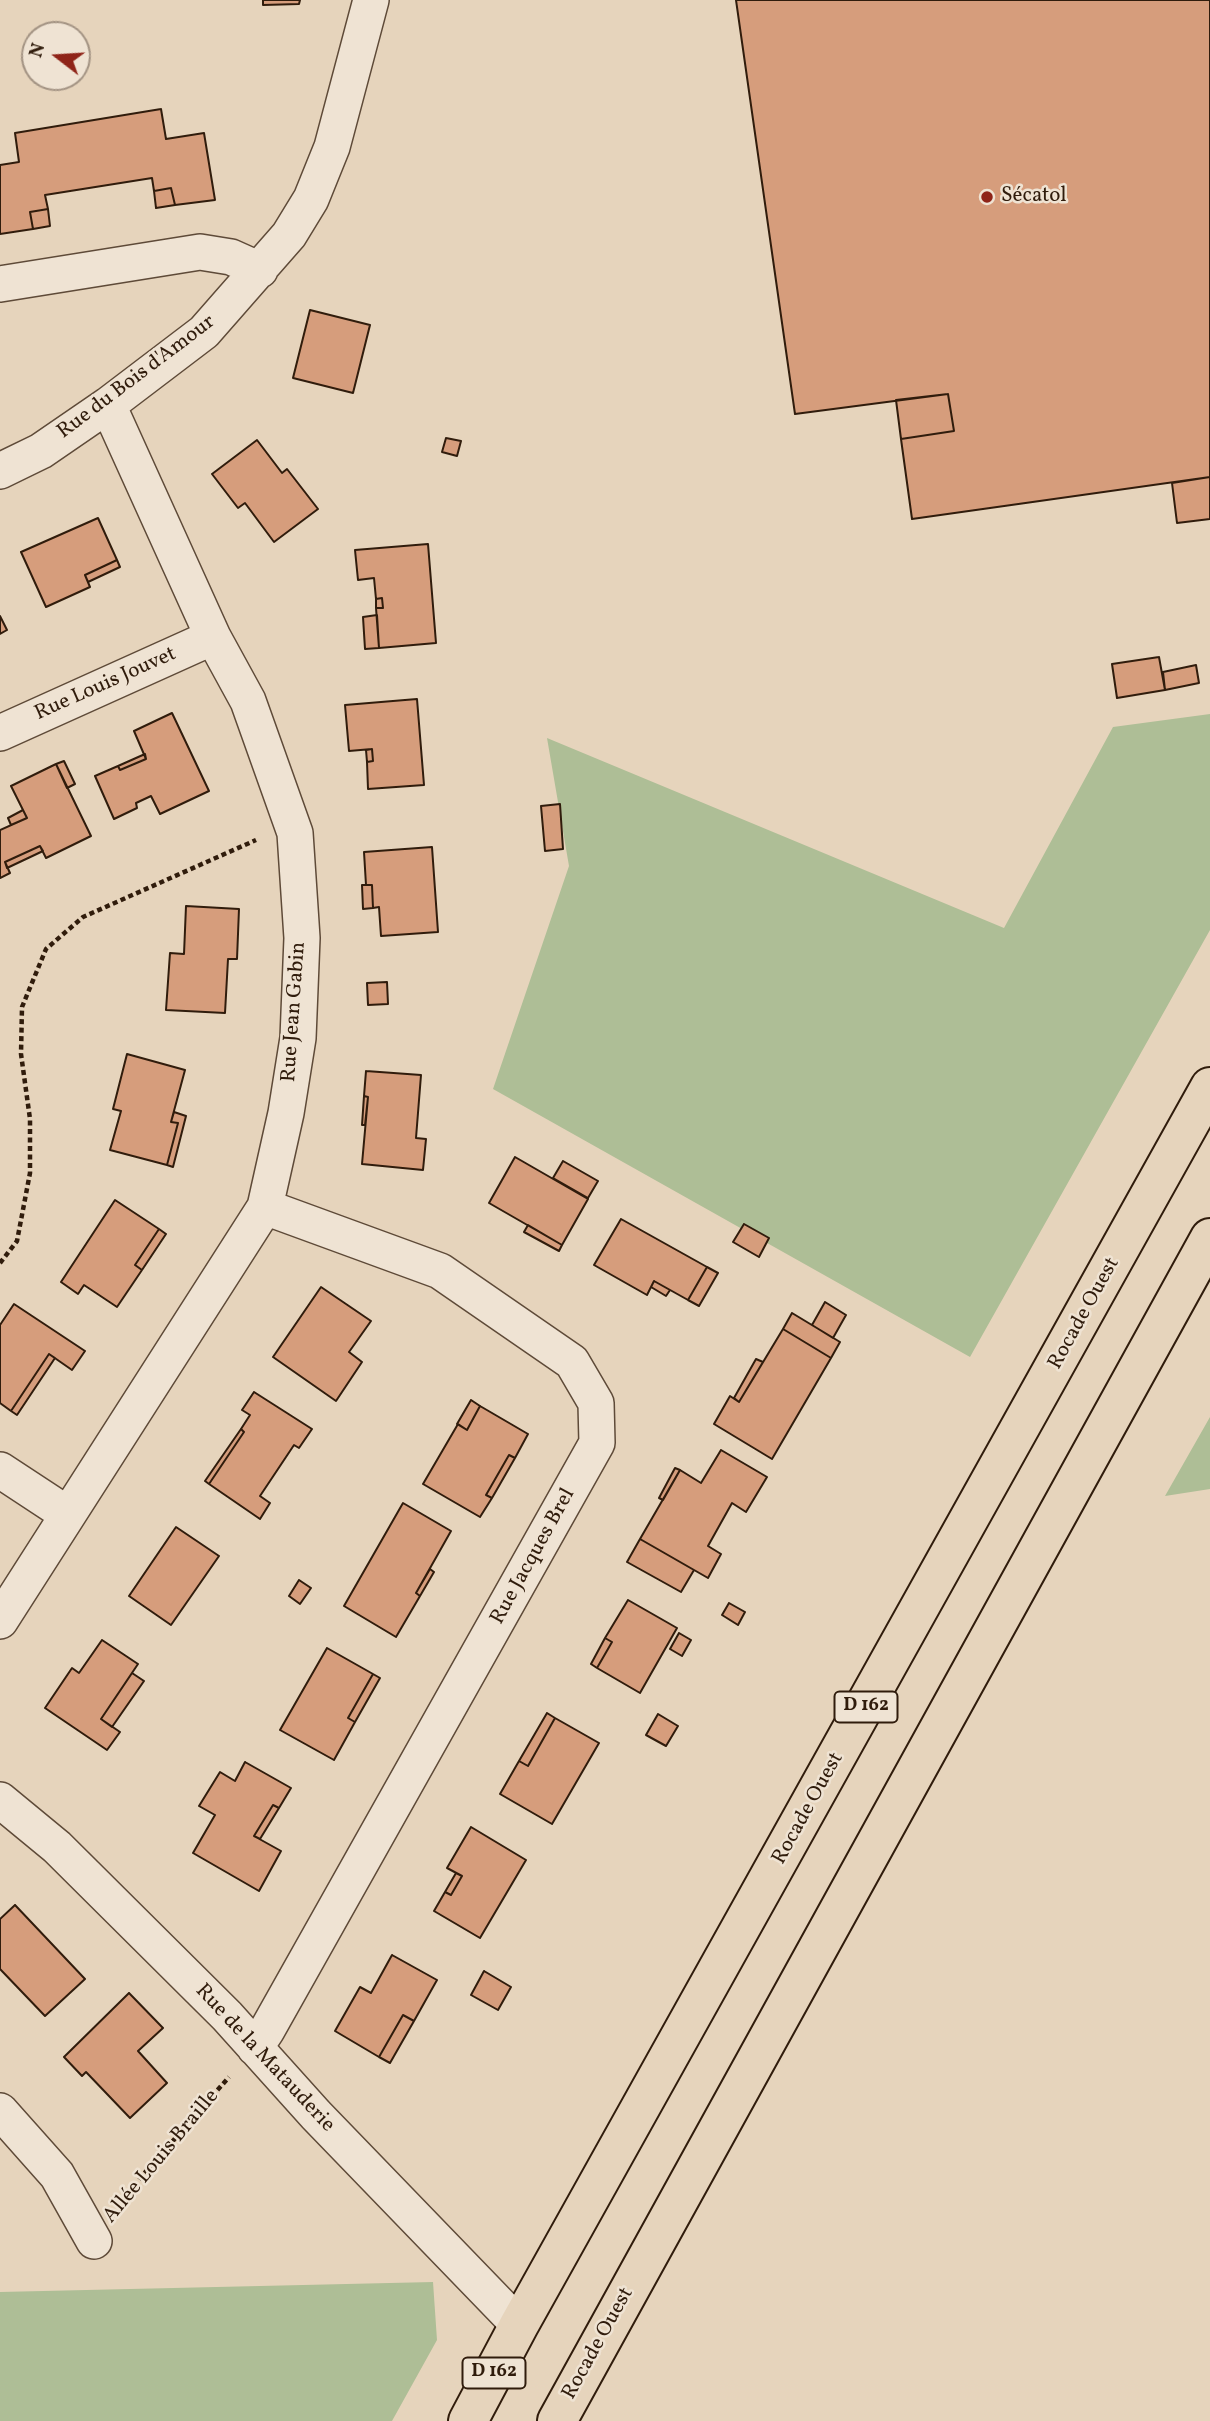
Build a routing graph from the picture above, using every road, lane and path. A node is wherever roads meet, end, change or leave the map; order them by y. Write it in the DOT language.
graph roads {
  1 [pos="371,0"];
  2 [pos="260,270"];
  3 [pos="0,284"];
  4 [pos="108,405"];
  5 [pos="0,471"];
  6 [pos="213,637"];
  7 [pos="0,733"];
  8 [pos="295,833"];
  9 [pos="1210,1087"];
  10 [pos="265,1207"];
  11 [pos="1210,1237"];
  12 [pos="0,1263"];
  13 [pos="0,1470"];
  14 [pos="67,1514"];
  15 [pos="0,1622"];
  16 [pos="0,1800"];
  17 [pos="255,2048"];
  18 [pos="0,2111"];
  19 [pos="93,2241"];
  20 [pos="519,2325"];
  21 [pos="569,2415"];
  22 [pos="468,2421"];
  1 -- 2 [label="street, Rue du Bois d'Amour"];
  2 -- 3 [label="street"];
  2 -- 4 [label="street, Rue du Bois d'Amour"];
  4 -- 5 [label="street, Rue du Bois d'Amour"];
  4 -- 6 [label="street, Rue Jean Gabin"];
  6 -- 7 [label="street, Rue Louis Jouvet"];
  6 -- 8 [label="street, Rue Jean Gabin"];
  8 -- 10 [label="street, Rue Jean Gabin"];
  8 -- 12 [label="path"];
  9 -- 20 [label="main road, Rocade Ouest / D 162"];
  10 -- 14 [label="street, Rue Jean Gabin"];
  10 -- 17 [label="street, Rue Jacques Brel"];
  11 -- 21 [label="main road, Rocade Ouest"];
  13 -- 14 [label="street"];
  14 -- 15 [label="street, Rue Jean Gabin"];
  16 -- 17 [label="street, Rue de la Matauderie"];
  17 -- 19 [label="path, Allée Louis Braille"];
  17 -- 20 [label="street, Rue de la Matauderie"];
  18 -- 19 [label="street, Allée Louis Braille"];
  20 -- 22 [label="main road, Rocade Ouest / D 162"];
}
